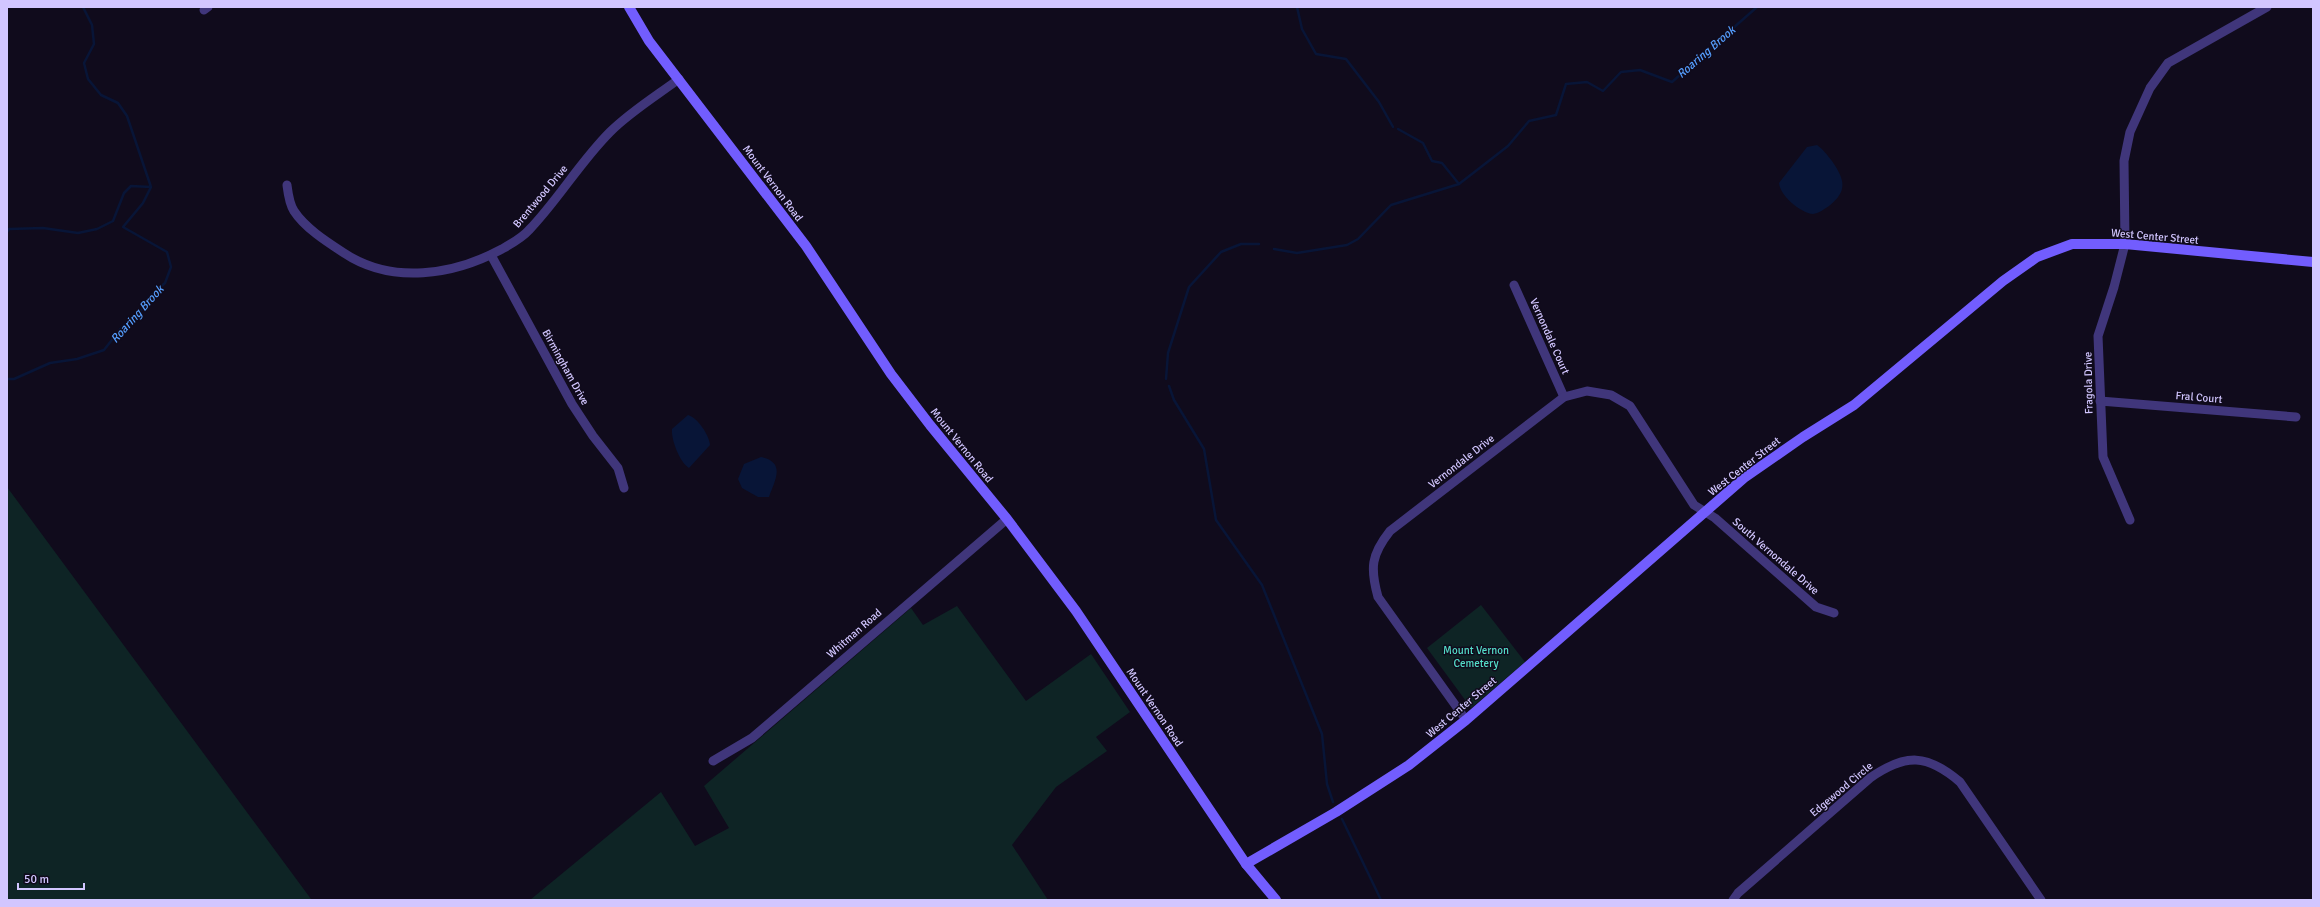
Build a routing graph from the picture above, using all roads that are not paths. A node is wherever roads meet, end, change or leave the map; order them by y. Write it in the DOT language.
graph roads {
  1 [pos="629,7"];
  2 [pos="2267,7"];
  3 [pos="679,79"];
  4 [pos="287,185"];
  5 [pos="2125,244"];
  6 [pos="491,255"];
  7 [pos="2313,262"];
  8 [pos="1514,285"];
  9 [pos="1564,397"];
  10 [pos="2100,401"];
  11 [pos="2296,417"];
  12 [pos="624,488"];
  13 [pos="1705,512"];
  14 [pos="1007,519"];
  15 [pos="2130,520"];
  16 [pos="1834,614"];
  17 [pos="1466,720"];
  18 [pos="713,760"];
  19 [pos="1246,864"];
  20 [pos="1276,900"];
  21 [pos="1734,900"];
  22 [pos="2041,900"];
  1 -- 3 [label="street, Mount Vernon Road"];
  2 -- 5 [label="street, Fragola Drive"];
  3 -- 6 [label="street, Brentwood Drive"];
  3 -- 14 [label="street, Mount Vernon Road"];
  4 -- 6 [label="street, Brentwood Drive"];
  5 -- 7 [label="street, West Center Street"];
  5 -- 10 [label="street, Fragola Drive"];
  5 -- 13 [label="street, West Center Street"];
  6 -- 12 [label="street, Birmingham Drive"];
  8 -- 9 [label="street, Vernondale Court"];
  9 -- 13 [label="street, Vernondale Drive"];
  9 -- 17 [label="street, Vernondale Drive"];
  10 -- 11 [label="street, Fral Court"];
  10 -- 15 [label="street, Fragola Drive"];
  13 -- 16 [label="street, South Vernondale Drive"];
  13 -- 17 [label="street, West Center Street"];
  14 -- 18 [label="street, Whitman Road"];
  14 -- 19 [label="street, Mount Vernon Road"];
  17 -- 19 [label="street, West Center Street"];
  19 -- 20 [label="street, Mount Vernon Road"];
  21 -- 22 [label="street, Edgewood Circle"];
}
